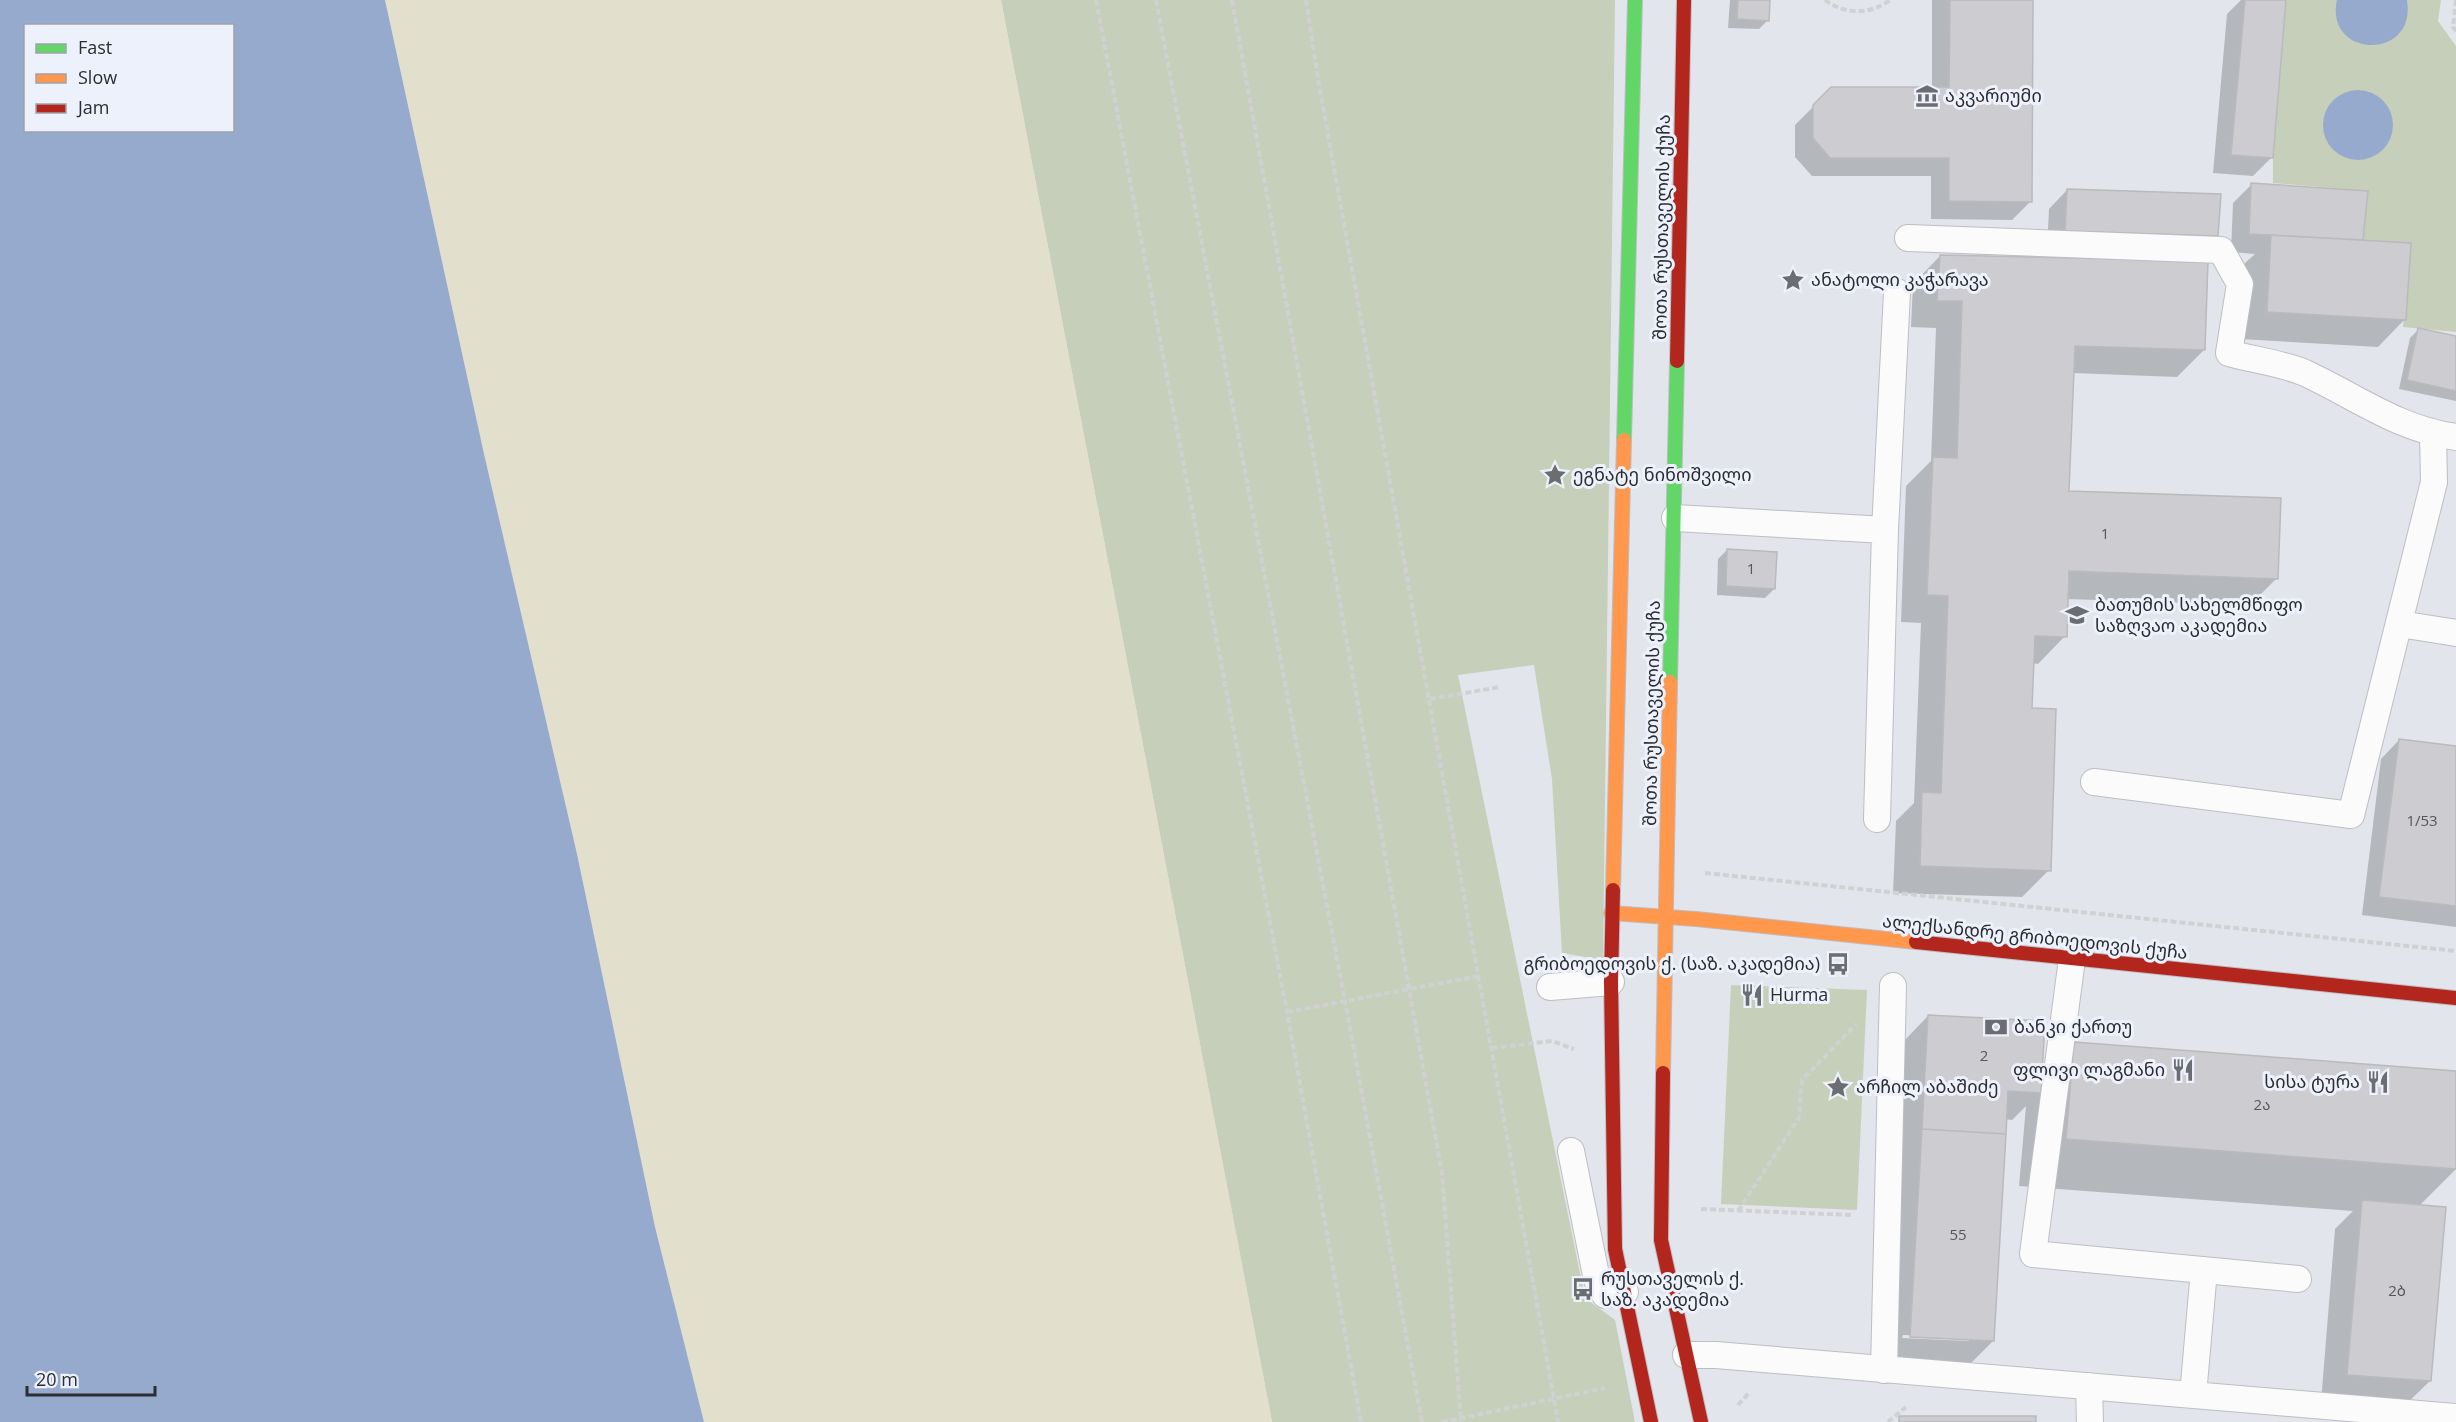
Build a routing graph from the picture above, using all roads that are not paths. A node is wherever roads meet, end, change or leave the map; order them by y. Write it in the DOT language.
graph roads {
  1 [pos="1635,0"];
  2 [pos="1684,0"];
  3 [pos="1908,238"];
  4 [pos="1897,292"];
  5 [pos="2444,435"];
  6 [pos="1675,518"];
  7 [pos="1885,530"];
  8 [pos="2400,624"];
  9 [pos="2456,633"];
  10 [pos="2094,782"];
  11 [pos="1877,819"];
  12 [pos="1611,913"];
  13 [pos="1665,918"];
  14 [pos="2072,959"];
  15 [pos="1611,982"];
  16 [pos="1893,986"];
  17 [pos="1550,987"];
  18 [pos="2456,998"];
  19 [pos="1571,1151"];
  20 [pos="2204,1270"];
  21 [pos="2298,1279"];
  22 [pos="1625,1292"];
  23 [pos="1686,1355"];
  24 [pos="1884,1370"];
  25 [pos="2089,1386"];
  26 [pos="2193,1395"];
  27 [pos="2456,1417"];
  28 [pos="1651,1422"];
  29 [pos="1701,1422"];
  30 [pos="2090,1422"];
  1 -- 12 [label="main road, შოთა რუსთაველის ქუჩა"];
  2 -- 6 [label="main road, შოთა რუსთაველის ქუჩა"];
  3 -- 5 [label="lane"];
  4 -- 7 [label="lane"];
  5 -- 8 [label="lane"];
  6 -- 7 [label="lane"];
  6 -- 13 [label="main road, შოთა რუსთაველის ქუჩა"];
  7 -- 11 [label="lane"];
  8 -- 9 [label="lane"];
  8 -- 10 [label="lane"];
  12 -- 13 [label="main road, ალექსანდრე გრიბოედოვის ქუჩა"];
  12 -- 15 [label="main road, შოთა რუსთაველის ქუჩა"];
  13 -- 14 [label="main road, ალექსანდრე გრიბოედოვის ქუჩა"];
  13 -- 23 [label="main road, შოთა რუსთაველის ქუჩა"];
  14 -- 18 [label="main road, ალექსანდრე გრიბოედოვის ქუჩა"];
  14 -- 20 [label="lane"];
  15 -- 17 [label="lane"];
  15 -- 22 [label="main road, შოთა რუსთაველის ქუჩა"];
  16 -- 24 [label="lane"];
  19 -- 22 [label="lane"];
  20 -- 21 [label="lane"];
  20 -- 26 [label="lane"];
  22 -- 28 [label="main road, შოთა რუსთაველის ქუჩა"];
  23 -- 24 [label="lane"];
  23 -- 29 [label="main road, შოთა რუსთაველის ქუჩა"];
  24 -- 25 [label="lane"];
  25 -- 26 [label="lane"];
  25 -- 30 [label="lane"];
  26 -- 27 [label="lane"];
}
